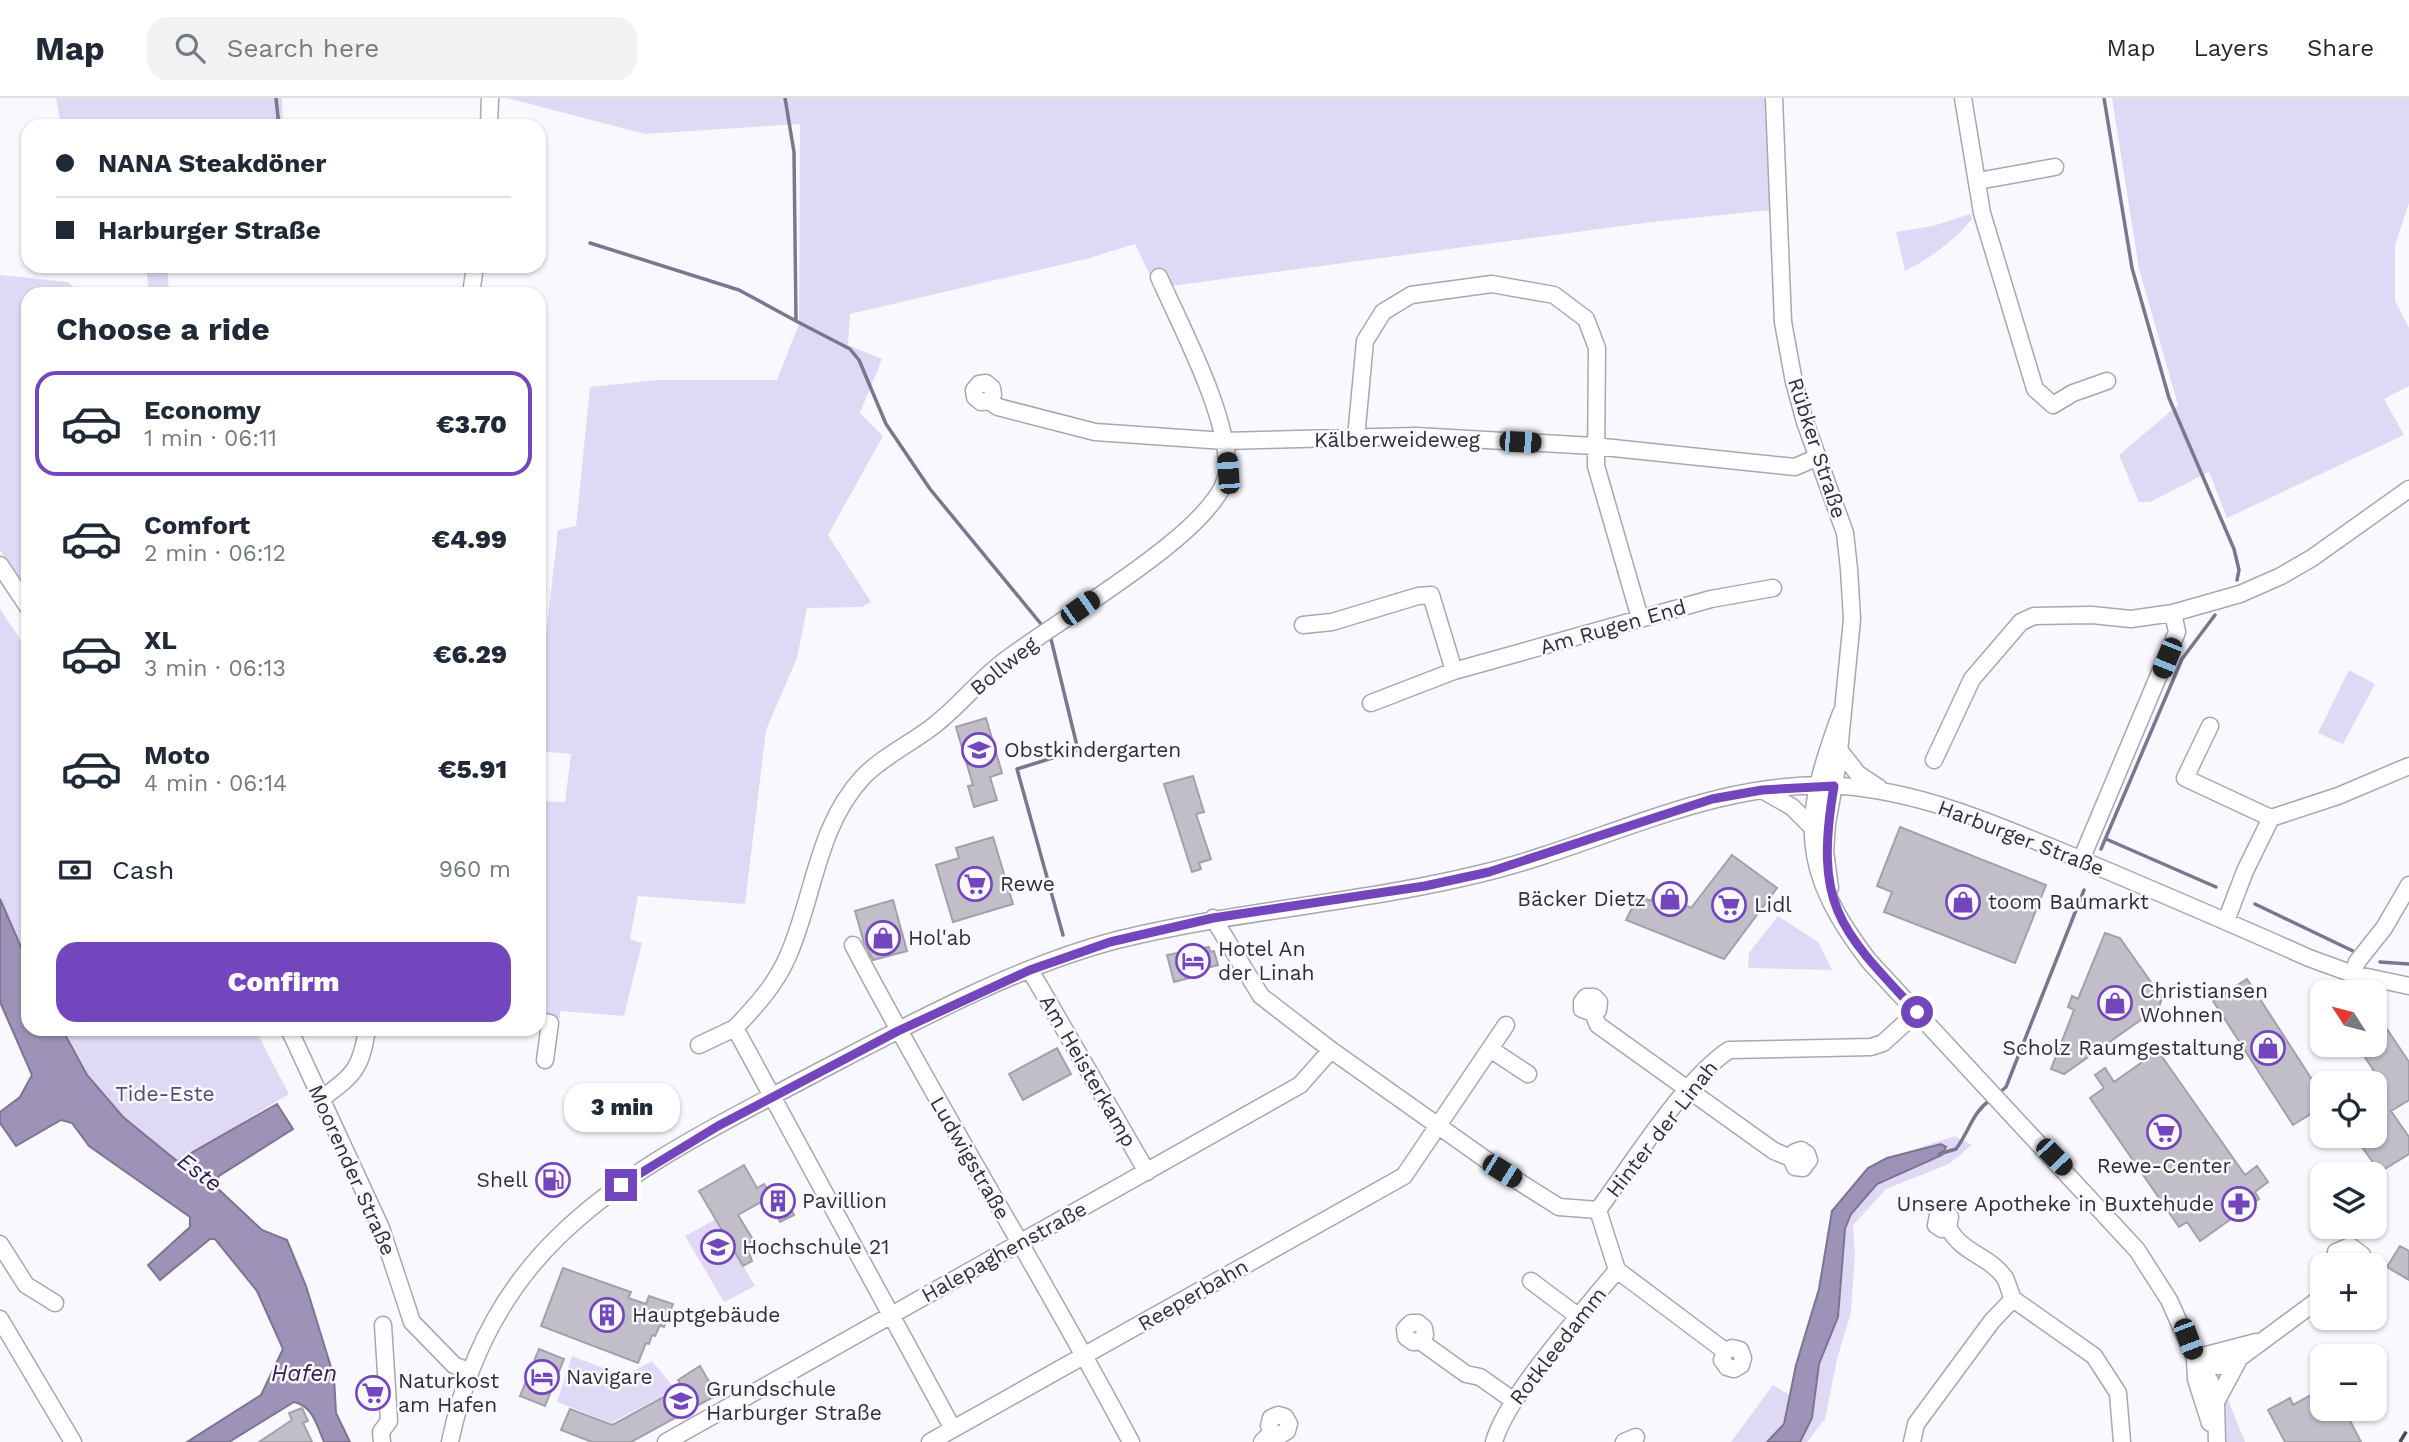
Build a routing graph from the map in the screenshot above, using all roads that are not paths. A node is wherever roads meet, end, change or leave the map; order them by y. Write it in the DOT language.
graph roads {
  1 [pos="490,98"];
  2 [pos="1774,98"];
  3 [pos="1963,98"];
  4 [pos="489,119"];
  5 [pos="2055,167"];
  6 [pos="1978,181"];
  7 [pos="1158,277"];
  8 [pos="2107,381"];
  9 [pos="989,401"];
  10 [pos="1356,438"];
  11 [pos="1225,441"];
  12 [pos="1594,446"];
  13 [pos="1818,457"];
  14 [pos="2409,489"];
  15 [pos="0,565"];
  16 [pos="1773,588"];
  17 [pos="21,596"];
  18 [pos="2173,613"];
  19 [pos="1640,618"];
  20 [pos="1303,625"];
  21 [pos="1454,671"];
  22 [pos="1371,703"];
  23 [pos="1841,713"];
  24 [pos="2210,726"];
  25 [pos="1839,750"];
  26 [pos="1934,760"];
  27 [pos="2409,766"];
  28 [pos="1826,786"];
  29 [pos="1762,790"];
  30 [pos="1888,792"];
  31 [pos="2271,818"];
  32 [pos="1811,826"];
  33 [pos="2081,860"];
  34 [pos="2409,885"];
  35 [pos="1834,907"];
  36 [pos="1213,918"];
  37 [pos="2226,921"];
  38 [pos="853,945"];
  39 [pos="1030,970"];
  40 [pos="2353,974"];
  41 [pos="2409,986"];
  42 [pos="1917,1012"];
  43 [pos="1593,1013"];
  44 [pos="546,1022"];
  45 [pos="1506,1026"];
  46 [pos="735,1028"];
  47 [pos="898,1031"];
  48 [pos="292,1036"];
  49 [pos="367,1036"];
  50 [pos="699,1045"];
  51 [pos="1490,1049"];
  52 [pos="1331,1050"];
  53 [pos="545,1060"];
  54 [pos="1528,1074"];
  55 [pos="1688,1089"];
  56 [pos="772,1096"];
  57 [pos="321,1099"];
  58 [pos="1438,1127"];
  59 [pos="1791,1158"];
  60 [pos="1147,1172"];
  61 [pos="1598,1210"];
  62 [pos="1948,1227"];
  63 [pos="1019,1243"];
  64 [pos="0,1244"];
  65 [pos="2336,1253"];
  66 [pos="2359,1253"];
  67 [pos="1617,1270"];
  68 [pos="1531,1281"];
  69 [pos="2013,1299"];
  70 [pos="55,1303"];
  71 [pos="2310,1305"];
  72 [pos="891,1315"];
  73 [pos="1579,1317"];
  74 [pos="0,1319"];
  75 [pos="383,1325"];
  76 [pos="1420,1341"];
  77 [pos="2258,1342"];
  78 [pos="1725,1351"];
  79 [pos="1085,1356"];
  80 [pos="2195,1357"];
  81 [pos="2238,1361"];
  82 [pos="468,1371"];
  83 [pos="1514,1401"];
  84 [pos="2216,1402"];
  85 [pos="953,1429"];
  86 [pos="453,1438"];
  87 [pos="673,1440"];
  88 [pos="73,1442"];
  89 [pos="382,1442"];
  90 [pos="930,1442"];
  91 [pos="1131,1442"];
  92 [pos="1494,1442"];
  93 [pos="1912,1442"];
  94 [pos="2122,1442"];
  95 [pos="2217,1442"];
  1 -- 4 [label="street"];
  2 -- 13 [label="street, Rübker Straße"];
  3 -- 6 [label="street"];
  5 -- 6 [label="street"];
  6 -- 8 [label="street"];
  7 -- 11 [label="street, Bollweg"];
  9 -- 11 [label="street, Kälberweideweg"];
  10 -- 11 [label="street, Kälberweideweg"];
  10 -- 12 [label="street, Kälberweideweg"];
  10 -- 12 [label="street"];
  11 -- 46 [label="street, Bollweg"];
  12 -- 13 [label="street, Kälberweideweg"];
  12 -- 19 [label="street"];
  13 -- 23 [label="street, Rübker Straße"];
  14 -- 18 [label="street"];
  15 -- 17 [label="street"];
  16 -- 19 [label="street, Am Rugen End"];
  18 -- 26 [label="street"];
  18 -- 33 [label="street"];
  19 -- 21 [label="street, Am Rugen End"];
  20 -- 21 [label="street"];
  21 -- 22 [label="street, Am Rugen End"];
  23 -- 25 [label="street, Rübker Straße"];
  23 -- 28 [label="street, Rübker Straße"];
  24 -- 31 [label="street"];
  25 -- 28 [label="street, Rübker Straße"];
  25 -- 30 [label="street"];
  27 -- 31 [label="street"];
  28 -- 29 [label="street, Harburger Straße"];
  28 -- 30 [label="street, Harburger Straße"];
  28 -- 32 [label="street"];
  28 -- 35 [label="street"];
  29 -- 32 [label="street"];
  29 -- 36 [label="street, Harburger Straße"];
  30 -- 33 [label="street, Harburger Straße"];
  31 -- 37 [label="street"];
  32 -- 35 [label="street"];
  33 -- 37 [label="street, Harburger Straße"];
  34 -- 40 [label="street"];
  35 -- 42 [label="street"];
  36 -- 39 [label="street, Harburger Straße"];
  36 -- 52 [label="street, Hinter der Linah"];
  37 -- 40 [label="street, Harburger Straße"];
  38 -- 47 [label="street, Ludwigstraße"];
  39 -- 47 [label="street, Harburger Straße"];
  39 -- 60 [label="street, Am Heisterkamp"];
  40 -- 41 [label="street, Harburger Straße"];
  42 -- 55 [label="street, Hinter der Linah"];
  42 -- 80 [label="street"];
  43 -- 55 [label="street"];
  44 -- 53 [label="street"];
  45 -- 51 [label="street, Reeperbahn"];
  46 -- 50 [label="street, Bollweg"];
  46 -- 56 [label="street"];
  47 -- 56 [label="street, Harburger Straße"];
  47 -- 63 [label="street, Ludwigstraße"];
  48 -- 57 [label="street, Moorender Straße"];
  49 -- 57 [label="street"];
  51 -- 54 [label="street"];
  51 -- 58 [label="street, Reeperbahn"];
  52 -- 58 [label="street, Hinter der Linah"];
  52 -- 60 [label="street, Halepaghenstraße"];
  55 -- 59 [label="street"];
  55 -- 61 [label="street, Hinter der Linah"];
  56 -- 72 [label="street"];
  56 -- 82 [label="street, Harburger Straße"];
  57 -- 82 [label="street, Moorender Straße"];
  58 -- 61 [label="street, Hinter der Linah"];
  58 -- 79 [label="street, Reeperbahn"];
  60 -- 63 [label="street, Halepaghenstraße"];
  61 -- 67 [label="street, Rotkleedamm"];
  62 -- 69 [label="street"];
  63 -- 72 [label="street, Halepaghenstraße"];
  63 -- 79 [label="street, Ludwigstraße"];
  64 -- 70 [label="street"];
  65 -- 66 [label="street"];
  67 -- 73 [label="street, Rotkleedamm"];
  67 -- 78 [label="street"];
  68 -- 73 [label="street"];
  69 -- 93 [label="street"];
  69 -- 94 [label="street"];
  71 -- 77 [label="street"];
  72 -- 85 [label="street"];
  72 -- 87 [label="street, Halepaghenstraße"];
  73 -- 83 [label="street, Rotkleedamm"];
  74 -- 88 [label="street"];
  75 -- 89 [label="street"];
  76 -- 83 [label="street"];
  77 -- 80 [label="street"];
  77 -- 81 [label="street"];
  79 -- 85 [label="street, Reeperbahn"];
  79 -- 91 [label="street, Ludwigstraße"];
  80 -- 81 [label="street"];
  80 -- 84 [label="street"];
  80 -- 95 [label="street"];
  81 -- 84 [label="street"];
  82 -- 86 [label="street, Harburger Straße"];
  83 -- 92 [label="street, Rotkleedamm"];
  84 -- 95 [label="street"];
  85 -- 90 [label="street, Reeperbahn"];
}
